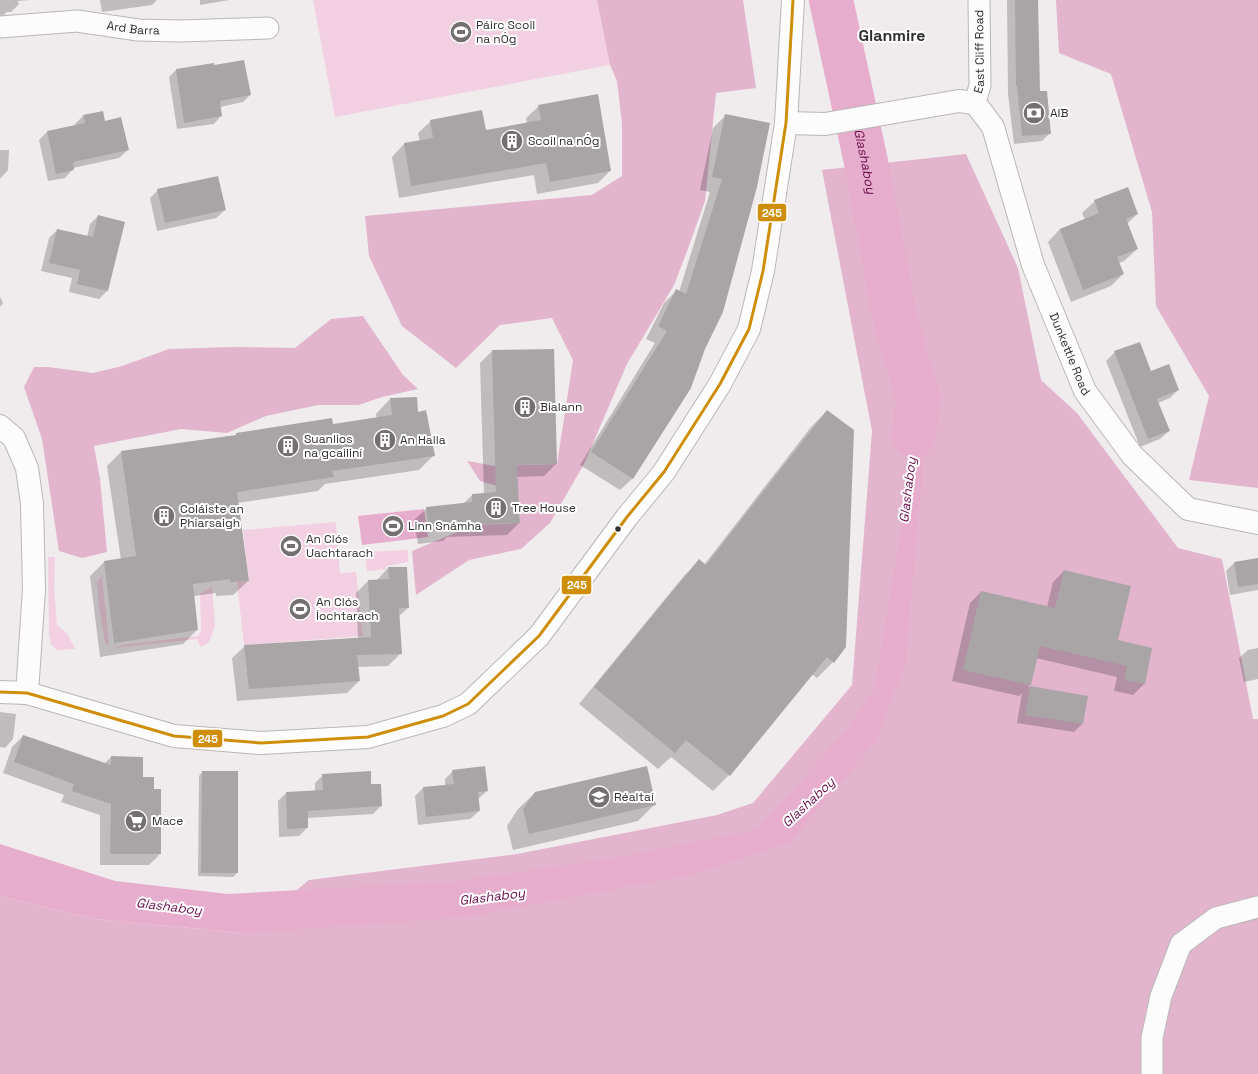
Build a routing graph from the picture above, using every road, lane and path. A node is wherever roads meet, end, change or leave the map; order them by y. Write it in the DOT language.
graph roads {
  1 [pos="793,0"];
  2 [pos="979,0"];
  3 [pos="0,27"];
  4 [pos="268,28"];
  5 [pos="967,102"];
  6 [pos="786,123"];
  7 [pos="0,426"];
  8 [pos="1258,523"];
  9 [pos="0,692"];
  10 [pos="27,693"];
  11 [pos="1258,907"];
  12 [pos="1152,1074"];
  1 -- 6 [label="main road"];
  2 -- 5 [label="street, East Cliff Road"];
  3 -- 4 [label="street, Ard Barra"];
  5 -- 6 [label="main road"];
  5 -- 8 [label="main road, Dunkettle Road"];
  6 -- 10 [label="main road"];
  7 -- 10 [label="main road"];
  9 -- 10 [label="main road"];
  11 -- 12 [label="street"];
}
